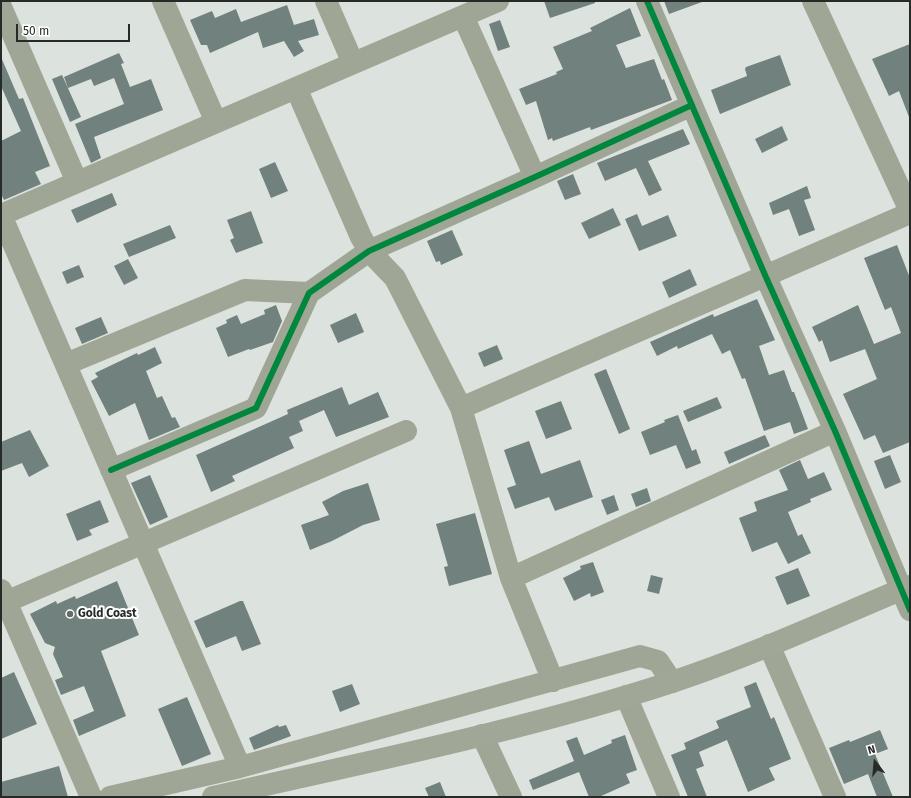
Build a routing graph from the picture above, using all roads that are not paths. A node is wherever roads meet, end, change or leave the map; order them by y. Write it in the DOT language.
graph roads {
  1 [pos="163,1"];
  2 [pos="326,1"];
  3 [pos="647,1"];
  4 [pos="813,1"];
  5 [pos="492,2"];
  6 [pos="1,7"];
  7 [pos="463,16"];
  8 [pos="353,63"];
  9 [pos="296,88"];
  10 [pos="692,105"];
  11 [pos="216,122"];
  12 [pos="535,177"];
  13 [pos="77,182"];
  14 [pos="910,212"];
  15 [pos="1,215"];
  16 [pos="369,251"];
  17 [pos="765,275"];
  18 [pos="309,293"];
  19 [pos="66,364"];
  20 [pos="461,408"];
  21 [pos="406,431"];
  22 [pos="836,431"];
  23 [pos="112,470"];
  24 [pos="143,543"];
  25 [pos="511,578"];
  26 [pos="906,588"];
  27 [pos="3,599"];
  28 [pos="910,610"];
  29 [pos="769,645"];
  30 [pos="553,681"];
  31 [pos="672,682"];
  32 [pos="626,696"];
  33 [pos="482,735"];
  34 [pos="240,767"];
  35 [pos="91,797"];
  36 [pos="110,797"];
  37 [pos="212,797"];
  38 [pos="511,797"];
  39 [pos="669,797"];
  40 [pos="835,797"];
  1 -- 11 [label="street"];
  2 -- 8 [label="street"];
  3 -- 10 [label="street"];
  4 -- 14 [label="street"];
  5 -- 7 [label="street"];
  6 -- 13 [label="street"];
  7 -- 8 [label="street"];
  7 -- 12 [label="street"];
  8 -- 9 [label="street"];
  9 -- 11 [label="street"];
  9 -- 16 [label="street"];
  10 -- 12 [label="street"];
  10 -- 17 [label="street"];
  11 -- 13 [label="street"];
  12 -- 16 [label="street"];
  13 -- 15 [label="street"];
  14 -- 17 [label="street"];
  15 -- 19 [label="street"];
  16 -- 18 [label="street"];
  16 -- 20 [label="street"];
  17 -- 20 [label="street"];
  17 -- 22 [label="street"];
  18 -- 19 [label="street"];
  18 -- 23 [label="street"];
  19 -- 23 [label="street"];
  20 -- 25 [label="street"];
  21 -- 24 [label="street"];
  22 -- 25 [label="street"];
  22 -- 26 [label="street"];
  23 -- 24 [label="street"];
  24 -- 27 [label="street"];
  24 -- 34 [label="street"];
  25 -- 30 [label="street"];
  26 -- 28 [label="street"];
  26 -- 29 [label="main road"];
  27 -- 35 [label="street"];
  29 -- 31 [label="main road"];
  29 -- 40 [label="street"];
  30 -- 31 [label="street"];
  30 -- 34 [label="street"];
  31 -- 32 [label="main road"];
  32 -- 33 [label="main road"];
  32 -- 39 [label="street"];
  33 -- 37 [label="main road"];
  33 -- 38 [label="street"];
  34 -- 36 [label="street"];
}
